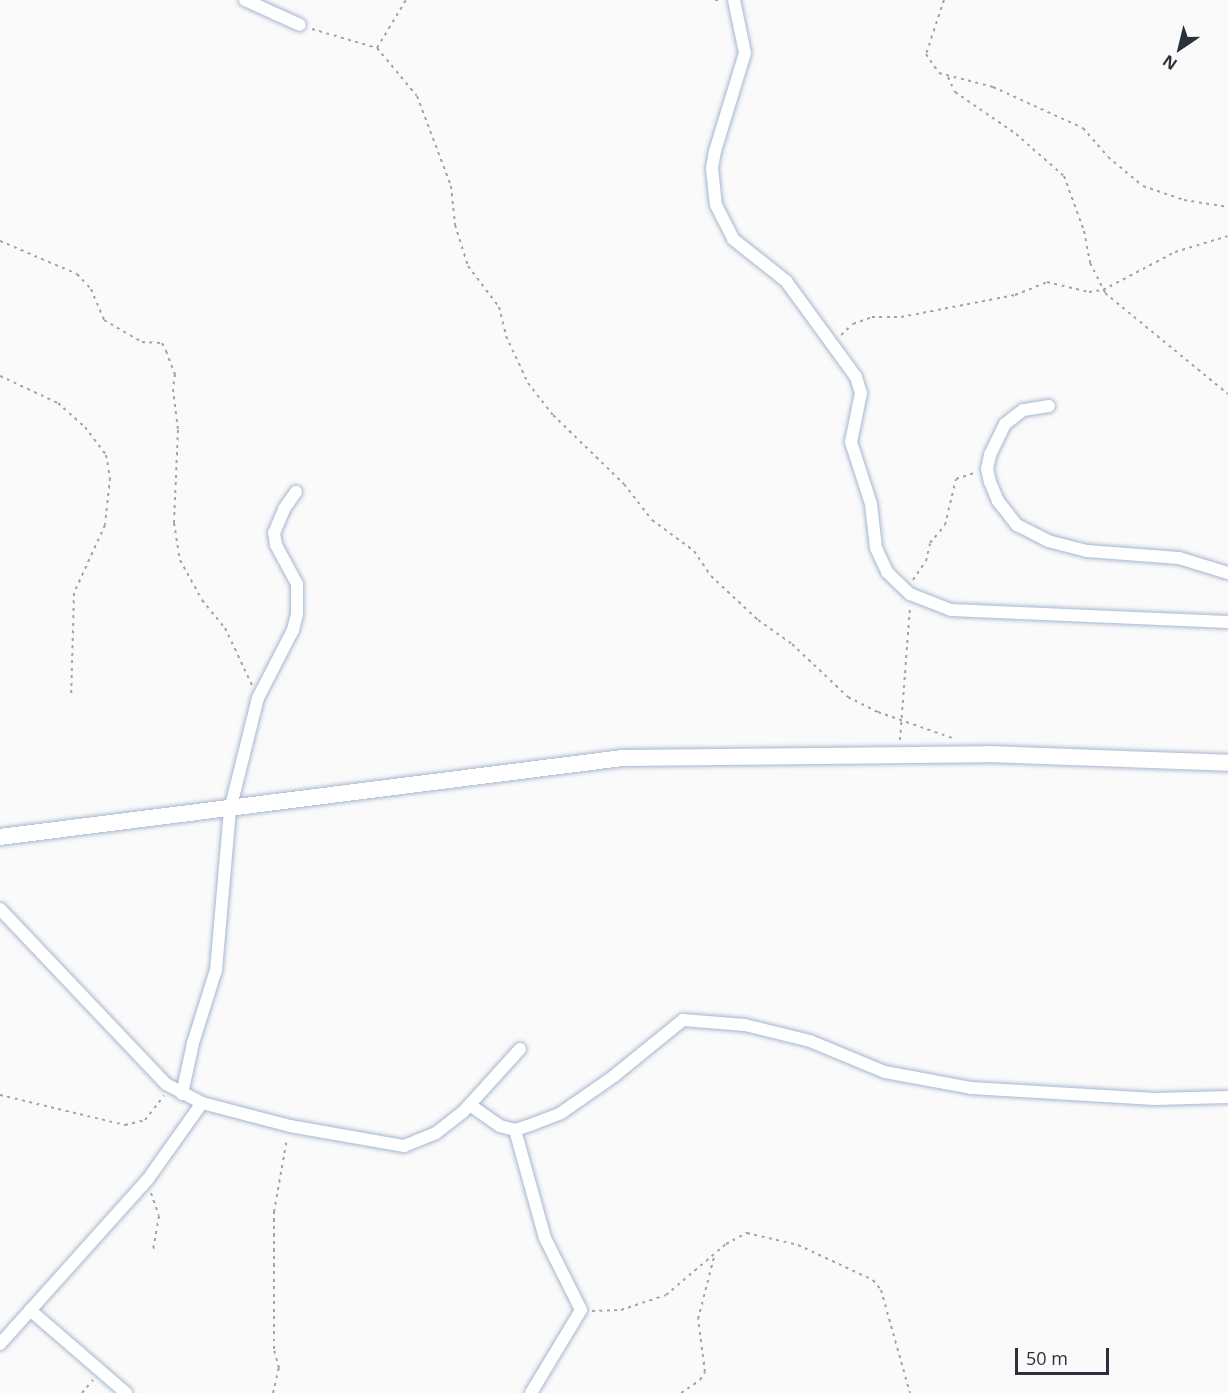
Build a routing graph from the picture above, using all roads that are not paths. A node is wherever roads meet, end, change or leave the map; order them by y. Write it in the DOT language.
graph roads {
  1 [pos="245,0"];
  2 [pos="734,0"];
  3 [pos="300,26"];
  4 [pos="1048,406"];
  5 [pos="296,492"];
  6 [pos="1228,573"];
  7 [pos="1228,622"];
  8 [pos="1228,763"];
  9 [pos="230,810"];
  10 [pos="0,837"];
  11 [pos="0,909"];
  12 [pos="520,1049"];
  13 [pos="182,1094"];
  14 [pos="1228,1097"];
  15 [pos="202,1103"];
  16 [pos="470,1105"];
  17 [pos="515,1130"];
  18 [pos="30,1310"];
  19 [pos="0,1344"];
  20 [pos="126,1393"];
  21 [pos="531,1393"];
  1 -- 3 [label="street"];
  2 -- 7 [label="street"];
  4 -- 6 [label="street"];
  5 -- 9 [label="street"];
  8 -- 9 [label="main road"];
  9 -- 10 [label="main road"];
  9 -- 13 [label="street"];
  11 -- 13 [label="street"];
  12 -- 16 [label="street"];
  13 -- 15 [label="street"];
  14 -- 17 [label="street"];
  15 -- 16 [label="street"];
  15 -- 18 [label="street"];
  16 -- 17 [label="street"];
  17 -- 21 [label="street"];
  18 -- 19 [label="street"];
  18 -- 20 [label="street"];
}
